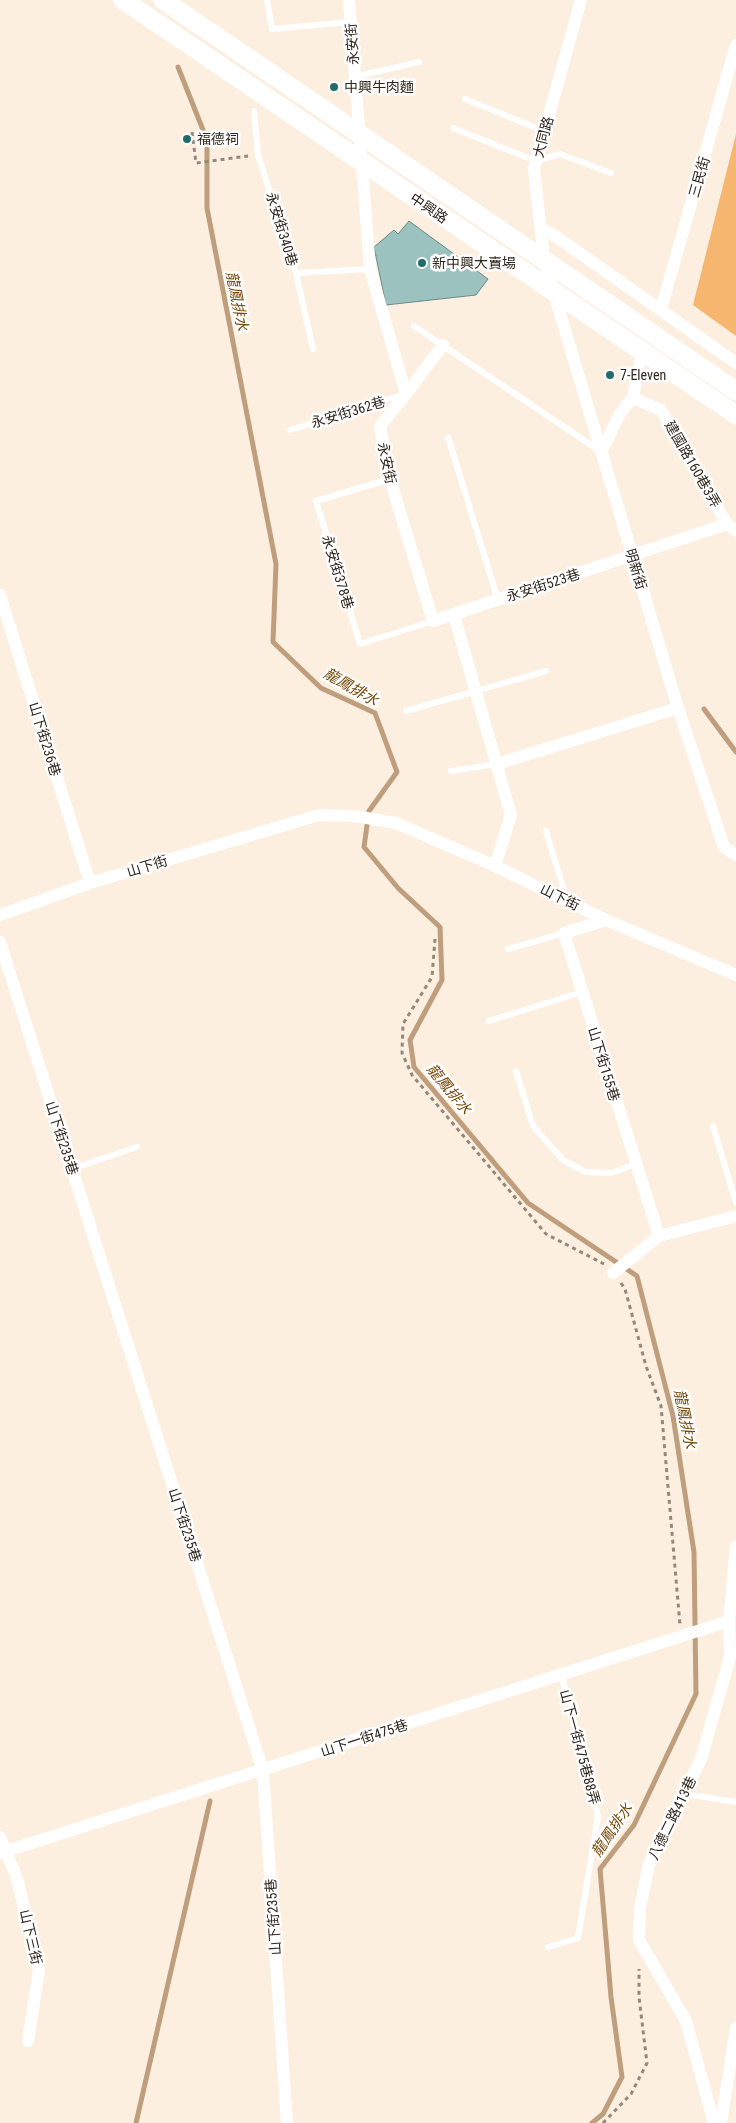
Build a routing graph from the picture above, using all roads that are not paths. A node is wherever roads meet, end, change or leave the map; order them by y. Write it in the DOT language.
graph roads {
  1 [pos="123,0"];
  2 [pos="162,0"];
  3 [pos="268,0"];
  4 [pos="349,0"];
  5 [pos="581,0"];
  6 [pos="350,22"];
  7 [pos="736,45"];
  8 [pos="419,62"];
  9 [pos="354,77"];
  10 [pos="465,99"];
  11 [pos="254,111"];
  12 [pos="453,128"];
  13 [pos="544,131"];
  14 [pos="358,134"];
  15 [pos="536,162"];
  16 [pos="363,164"];
  17 [pos="611,173"];
  18 [pos="540,229"];
  19 [pos="370,269"];
  20 [pos="296,273"];
  21 [pos="550,276"];
  22 [pos="661,309"];
  23 [pos="414,326"];
  24 [pos="443,346"];
  25 [pos="313,350"];
  26 [pos="643,352"];
  27 [pos="736,363"];
  28 [pos="736,391"];
  29 [pos="406,394"];
  30 [pos="633,398"];
  31 [pos="736,415"];
  32 [pos="290,430"];
  33 [pos="448,437"];
  34 [pos="601,452"];
  35 [pos="390,479"];
  36 [pos="732,527"];
  37 [pos="632,557"];
  38 [pos="0,595"];
  39 [pos="498,600"];
  40 [pos="454,614"];
  41 [pos="433,621"];
  42 [pos="546,671"];
  43 [pos="476,692"];
  44 [pos="678,708"];
  45 [pos="406,711"];
  46 [pos="497,764"];
  47 [pos="451,771"];
  48 [pos="546,831"];
  49 [pos="736,855"];
  50 [pos="495,866"];
  51 [pos="90,883"];
  52 [pos="568,901"];
  53 [pos="0,914"];
  54 [pos="606,920"];
  55 [pos="564,933"];
  56 [pos="0,942"];
  57 [pos="508,949"];
  58 [pos="736,975"];
  59 [pos="582,992"];
  60 [pos="488,1021"];
  61 [pos="516,1071"];
  62 [pos="713,1126"];
  63 [pos="137,1147"];
  64 [pos="636,1164"];
  65 [pos="72,1169"];
  66 [pos="736,1203"];
  67 [pos="736,1216"];
  68 [pos="659,1236"];
  69 [pos="615,1272"];
  70 [pos="736,1547"];
  71 [pos="729,1621"];
  72 [pos="560,1673"];
  73 [pos="263,1771"];
  74 [pos="685,1794"];
  75 [pos="736,1802"];
  76 [pos="0,1837"];
  77 [pos="4,1852"];
  78 [pos="548,1947"];
  79 [pos="736,2028"];
  80 [pos="28,2041"];
  81 [pos="287,2123"];
  82 [pos="714,2123"];
  83 [pos="721,2123"];
  1 -- 16 [label="street, 中興路"];
  2 -- 14 [label="street, 中興路"];
  3 -- 6 [label="lane"];
  4 -- 6 [label="street, 永安街"];
  5 -- 13 [label="street, 大同路"];
  6 -- 9 [label="street, 永安街"];
  7 -- 22 [label="street, 三民街"];
  8 -- 9 [label="lane"];
  9 -- 14 [label="street, 永安街"];
  10 -- 13 [label="lane"];
  11 -- 20 [label="lane, 永安街340巷"];
  12 -- 15 [label="lane"];
  13 -- 15 [label="street, 大同路"];
  14 -- 16 [label="street, 永安街"];
  14 -- 21 [label="street, 中興路"];
  15 -- 17 [label="lane"];
  15 -- 18 [label="street, 大同路"];
  16 -- 19 [label="street, 永安街"];
  16 -- 21 [label="street, 中興路"];
  18 -- 21 [label="street, 大同路"];
  18 -- 22 [label="street"];
  19 -- 20 [label="lane, 永安街340巷"];
  19 -- 29 [label="street, 永安街"];
  20 -- 25 [label="lane"];
  21 -- 26 [label="street, 中興路"];
  21 -- 28 [label="street, 中興路"];
  21 -- 34 [label="street, 明新街"];
  22 -- 27 [label="street"];
  23 -- 24 [label="lane"];
  24 -- 29 [label="street"];
  24 -- 34 [label="lane"];
  26 -- 30 [label="street"];
  26 -- 31 [label="street, 中興路"];
  29 -- 32 [label="lane, 永安街362巷"];
  29 -- 35 [label="street, 永安街"];
  30 -- 34 [label="street"];
  30 -- 36 [label="street, 建國路160巷3弄"];
  33 -- 39 [label="lane"];
  34 -- 37 [label="street, 明新街"];
  35 -- 41 [label="street, 永安街"];
  35 -- 41 [label="lane, 永安街378巷"];
  36 -- 37 [label="street, 永安街523巷"];
  37 -- 39 [label="street, 永安街523巷"];
  37 -- 44 [label="street, 明新街"];
  38 -- 51 [label="street, 山下街236巷"];
  39 -- 40 [label="street, 永安街523巷"];
  40 -- 41 [label="street"];
  40 -- 43 [label="street"];
  42 -- 43 [label="lane"];
  43 -- 45 [label="lane"];
  43 -- 46 [label="street"];
  44 -- 46 [label="street"];
  44 -- 49 [label="street, 明新街"];
  46 -- 47 [label="lane"];
  46 -- 50 [label="street"];
  48 -- 52 [label="lane"];
  50 -- 51 [label="street, 山下街"];
  50 -- 52 [label="street, 山下街"];
  51 -- 53 [label="street, 山下街"];
  52 -- 54 [label="street, 山下街"];
  54 -- 55 [label="street"];
  54 -- 58 [label="street, 山下街"];
  55 -- 57 [label="lane"];
  55 -- 59 [label="street, 山下街155巷"];
  56 -- 65 [label="street, 山下街235巷"];
  59 -- 60 [label="lane"];
  59 -- 64 [label="street, 山下街155巷"];
  61 -- 64 [label="lane"];
  62 -- 66 [label="lane"];
  63 -- 65 [label="lane"];
  64 -- 68 [label="street, 山下街155巷"];
  65 -- 73 [label="street, 山下街235巷"];
  67 -- 68 [label="street"];
  68 -- 69 [label="street"];
  70 -- 71 [label="street, 八德二路413巷"];
  71 -- 72 [label="street, 山下一街475巷"];
  71 -- 74 [label="street, 八德二路413巷"];
  72 -- 73 [label="street, 山下一街475巷"];
  72 -- 78 [label="lane, 山下一街475巷88弄"];
  73 -- 77 [label="street, 山下一街475巷"];
  73 -- 81 [label="street, 山下街235巷"];
  74 -- 75 [label="lane"];
  74 -- 82 [label="street, 八德二路413巷"];
  76 -- 77 [label="street, 山下三街"];
  77 -- 80 [label="street, 山下三街"];
  79 -- 83 [label="street"];
}
